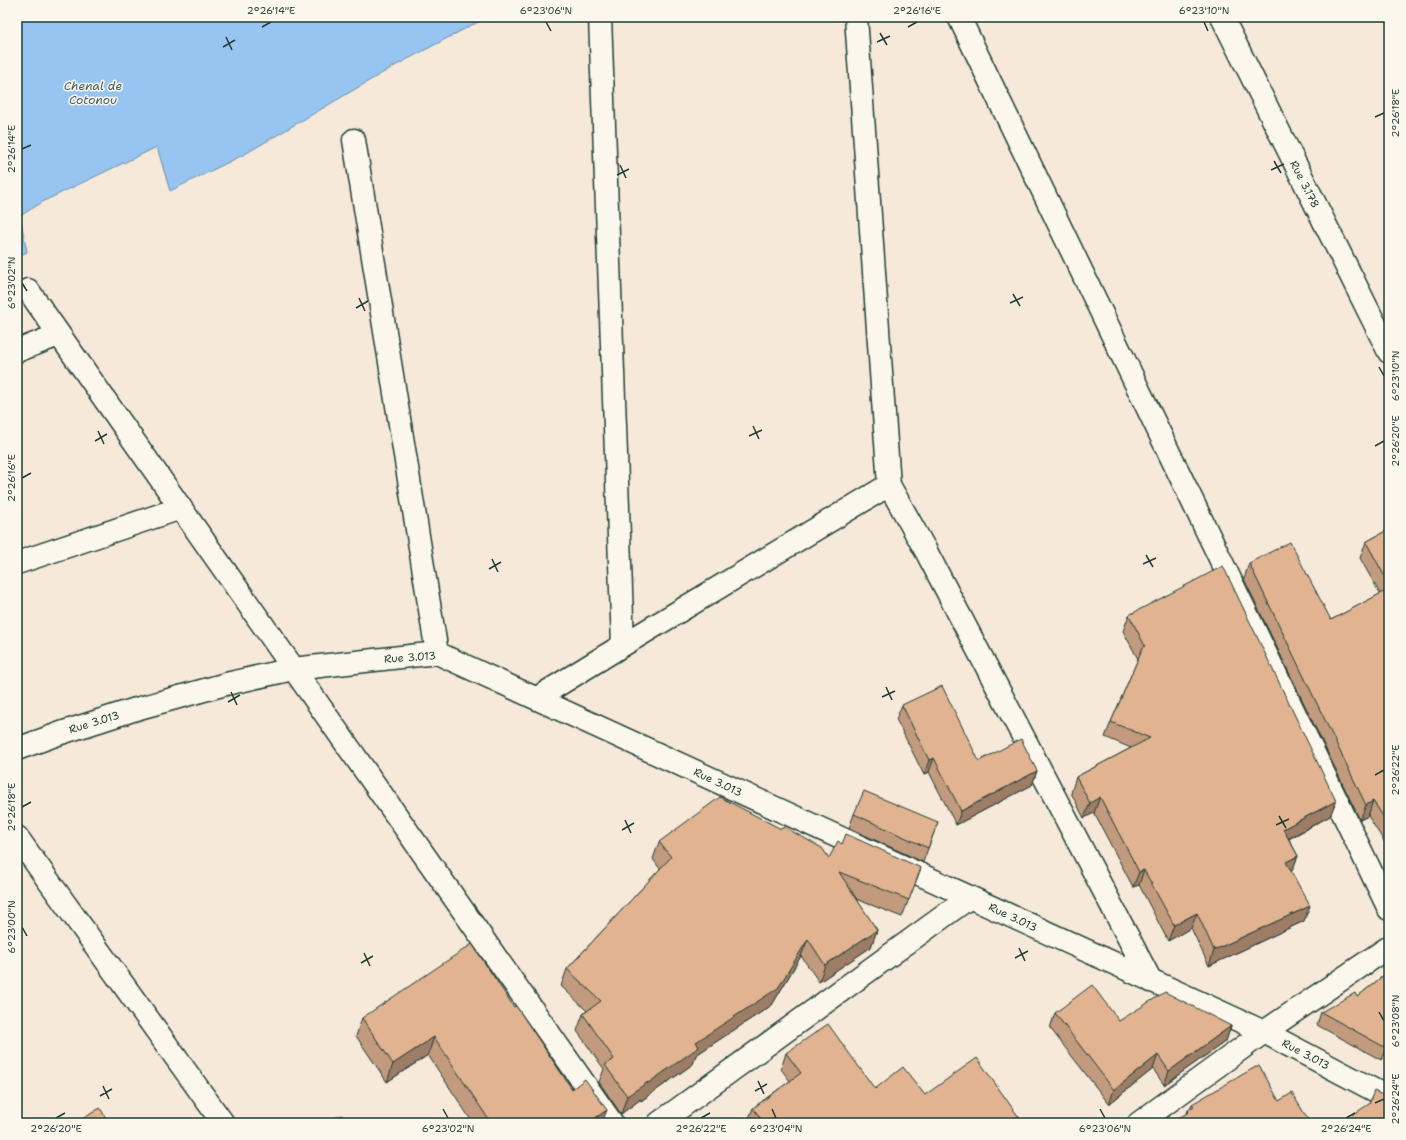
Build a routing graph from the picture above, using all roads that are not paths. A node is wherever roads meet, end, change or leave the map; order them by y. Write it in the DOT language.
graph roads {
  1 [pos="600,17"];
  2 [pos="856,17"];
  3 [pos="959,17"];
  4 [pos="1222,17"];
  5 [pos="354,140"];
  6 [pos="28,290"];
  7 [pos="58,335"];
  8 [pos="17,351"];
  9 [pos="1389,352"];
  10 [pos="890,485"];
  11 [pos="181,508"];
  12 [pos="17,563"];
  13 [pos="623,645"];
  14 [pos="438,653"];
  15 [pos="293,669"];
  16 [pos="537,698"];
  17 [pos="17,749"];
  18 [pos="17,837"];
  19 [pos="970,897"];
  20 [pos="1389,909"];
  21 [pos="1389,947"];
  22 [pos="1151,981"];
  23 [pos="1264,1032"];
  24 [pos="1389,1098"];
  25 [pos="222,1123"];
  26 [pos="612,1123"];
  27 [pos="659,1123"];
  28 [pos="1140,1123"];
  1 -- 13 [label="street"];
  2 -- 10 [label="street"];
  3 -- 20 [label="street"];
  4 -- 9 [label="street, Rue 3.178"];
  5 -- 14 [label="street"];
  6 -- 7 [label="street"];
  7 -- 8 [label="street"];
  7 -- 11 [label="street"];
  10 -- 13 [label="street"];
  10 -- 22 [label="street"];
  11 -- 12 [label="street"];
  11 -- 15 [label="street"];
  13 -- 16 [label="street"];
  14 -- 15 [label="street, Rue 3.013"];
  14 -- 16 [label="street, Rue 3.013"];
  15 -- 17 [label="street, Rue 3.013"];
  15 -- 26 [label="street"];
  16 -- 19 [label="street, Rue 3.013"];
  18 -- 25 [label="street"];
  19 -- 22 [label="street, Rue 3.013"];
  19 -- 27 [label="street"];
  21 -- 23 [label="street"];
  22 -- 23 [label="street, Rue 3.013"];
  23 -- 24 [label="street, Rue 3.013"];
  23 -- 28 [label="street"];
}
